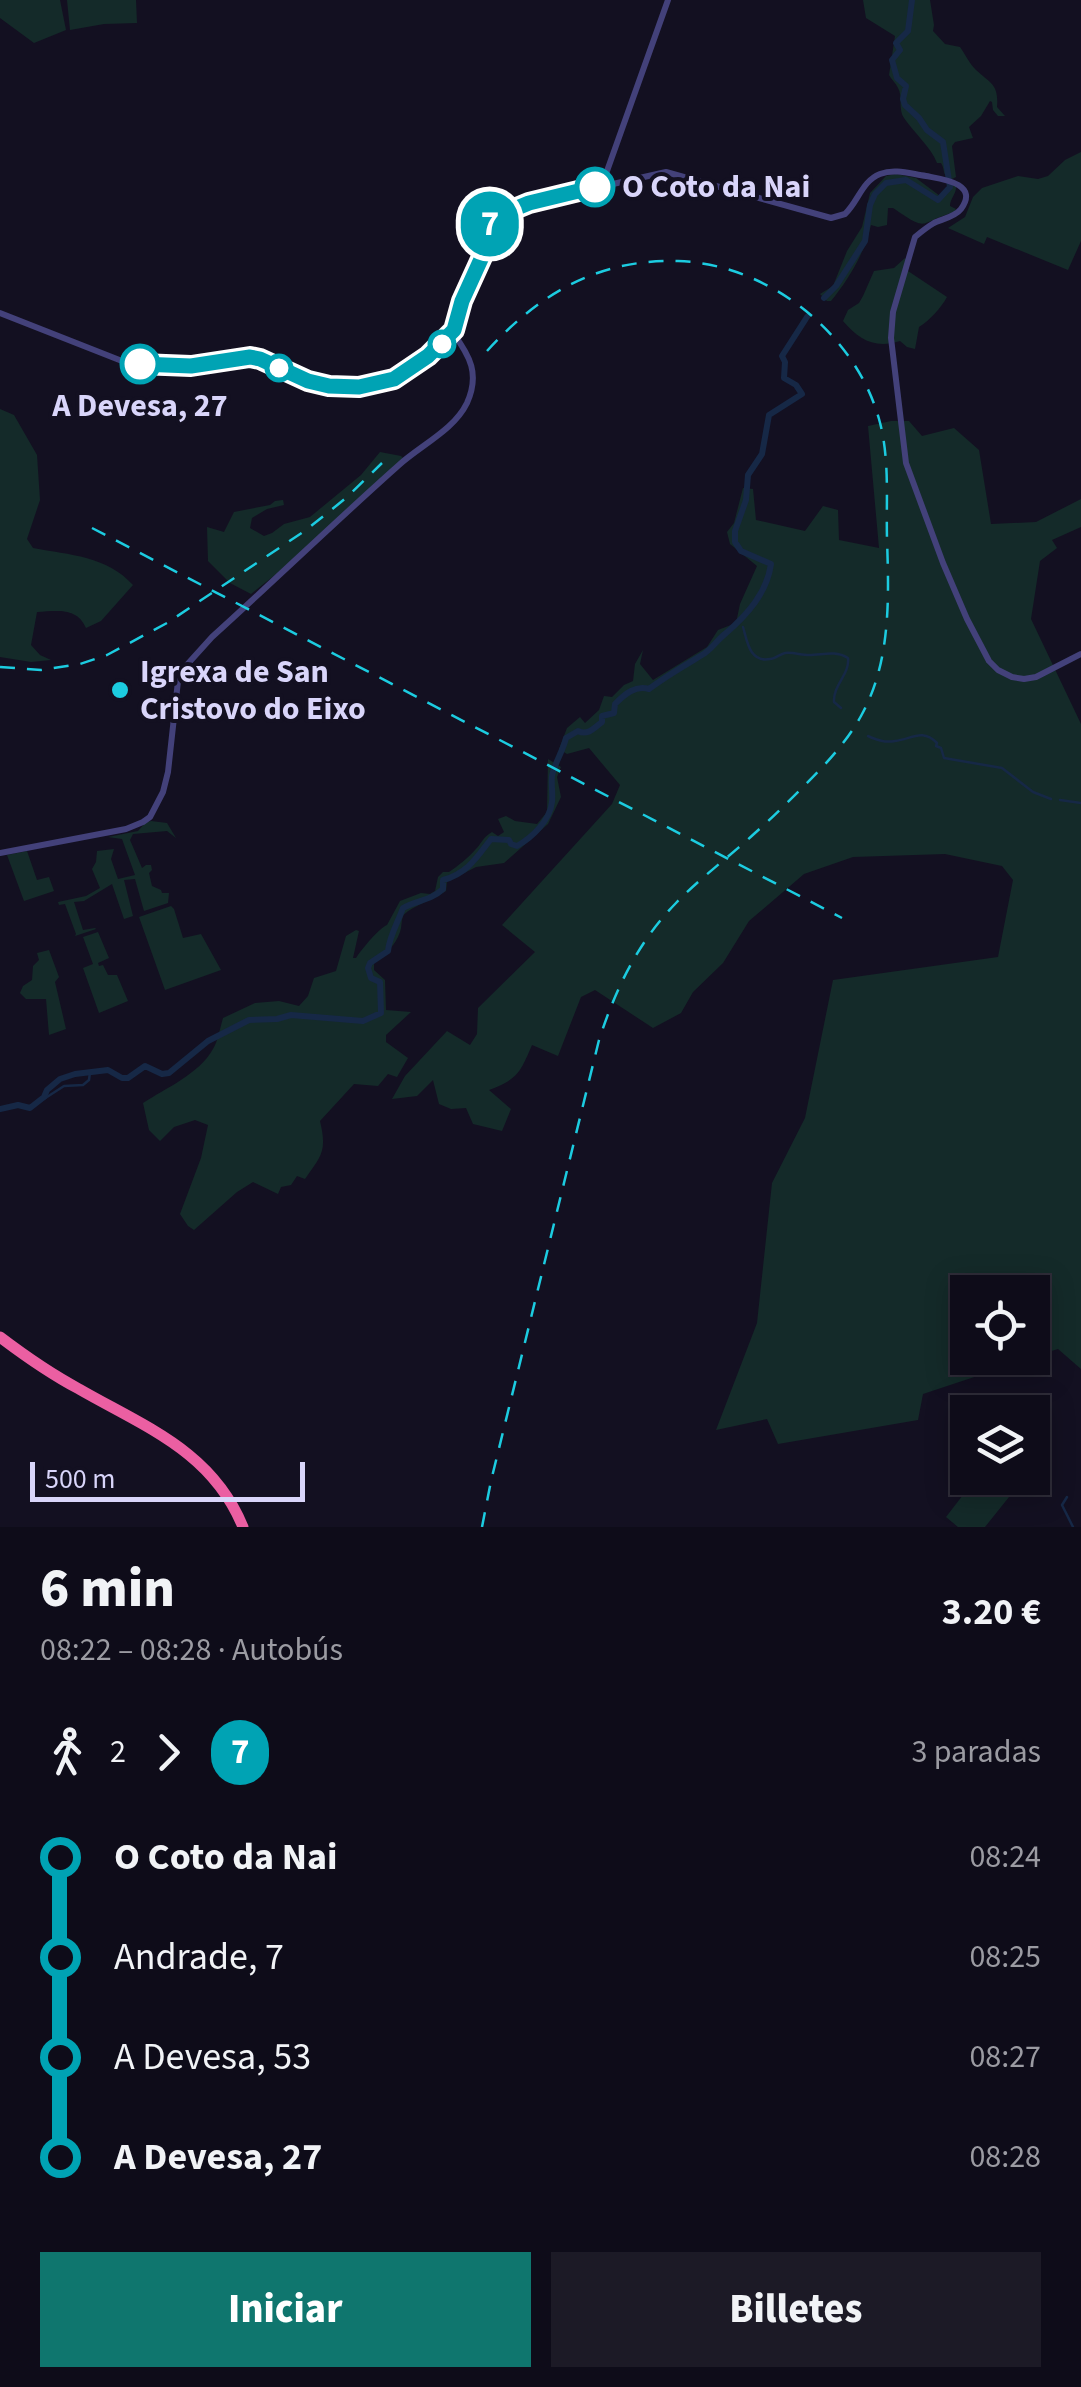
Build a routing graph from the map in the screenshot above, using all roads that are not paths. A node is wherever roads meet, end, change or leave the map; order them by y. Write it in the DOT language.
graph roads {
  1 [pos="668,0"];
  2 [pos="602,186"];
  3 [pos="1,313"];
  4 [pos="452,332"];
  5 [pos="1081,654"];
  6 [pos="0,854"];
  7 [pos="0,1339"];
  8 [pos="242,1527"];
  1 -- 2 [label="street"];
  2 -- 4 [label="street"];
  2 -- 5 [label="street"];
  3 -- 4 [label="street"];
  4 -- 6 [label="street"];
  7 -- 8 [label="highway"];
}
